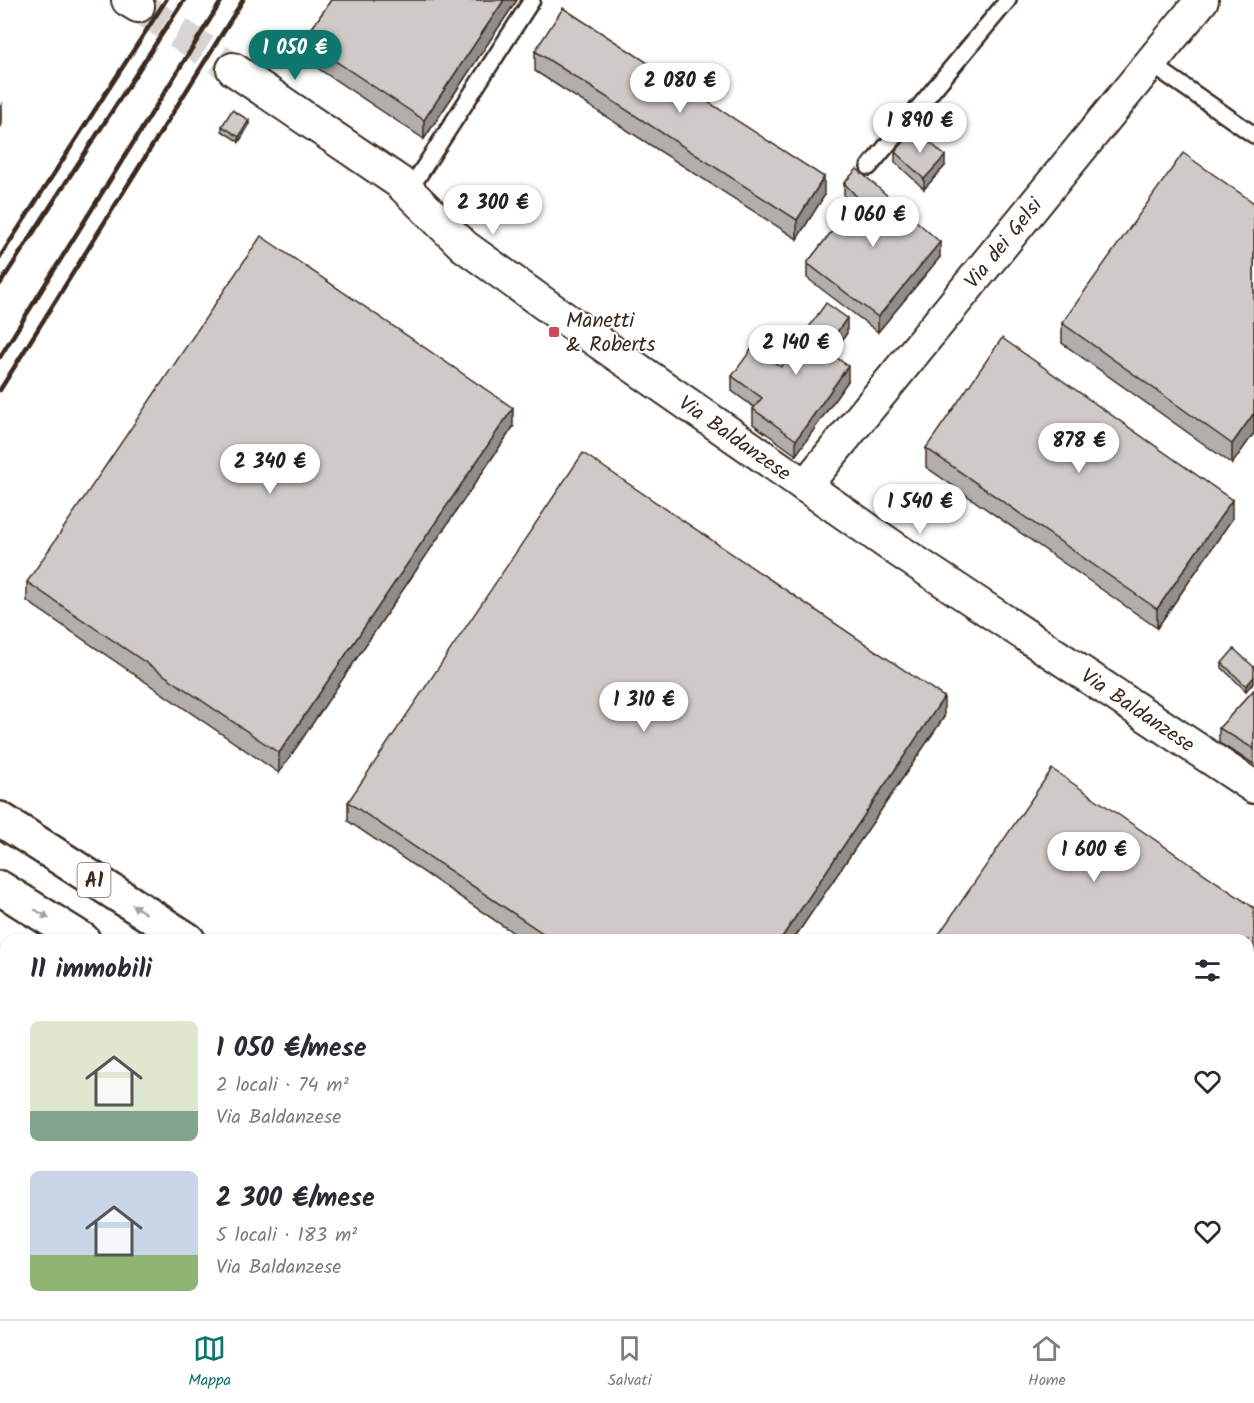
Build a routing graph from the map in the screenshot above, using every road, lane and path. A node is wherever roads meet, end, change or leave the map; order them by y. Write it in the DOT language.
graph roads {
  1 [pos="532,0"];
  2 [pos="1008,0"];
  3 [pos="1202,0"];
  4 [pos="1150,63"];
  5 [pos="232,69"];
  6 [pos="1254,135"];
  7 [pos="869,167"];
  8 [pos="408,192"];
  9 [pos="805,486"];
  10 [pos="1254,787"];
  11 [pos="0,819"];
  12 [pos="0,888"];
  13 [pos="73,934"];
  14 [pos="179,934"];
  1 -- 8 [label="lane"];
  2 -- 7 [label="lane"];
  3 -- 4 [label="street, Via dei Gelsi"];
  4 -- 6 [label="lane"];
  4 -- 9 [label="street, Via dei Gelsi"];
  5 -- 8 [label="street, Via Baldanzese"];
  8 -- 9 [label="street, Via Baldanzese"];
  9 -- 10 [label="street, Via Baldanzese"];
  14 -- 11 [label="highway, A1, one-way"];
  12 -- 13 [label="highway, one-way"];
}
